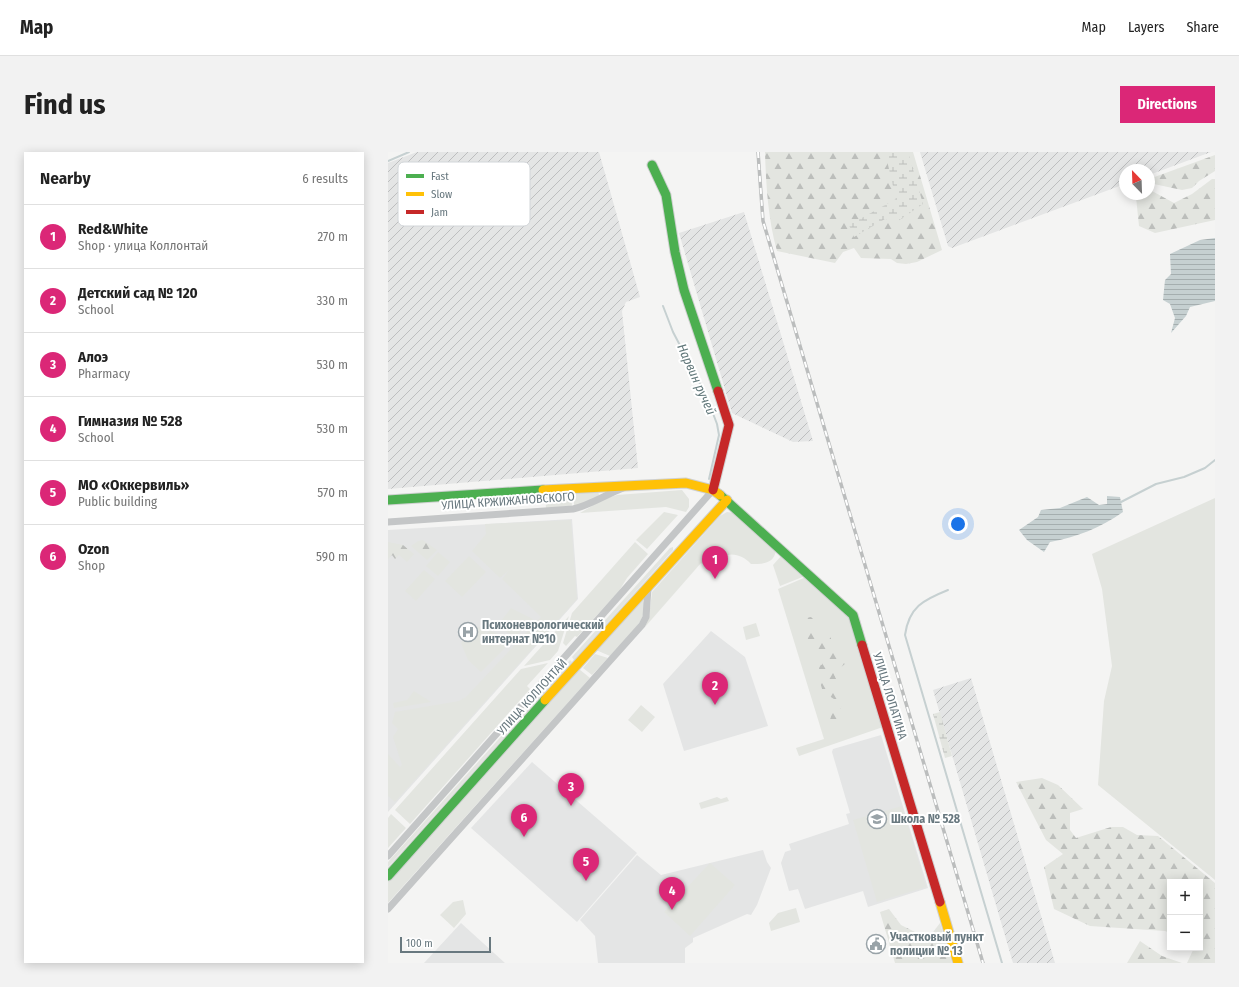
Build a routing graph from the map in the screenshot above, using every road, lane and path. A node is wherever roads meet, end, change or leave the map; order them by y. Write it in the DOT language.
graph roads {
  1 [pos="652,165"];
  2 [pos="601,486"];
  3 [pos="625,487"];
  4 [pos="713,490"];
  5 [pos="602,496"];
  6 [pos="388,500"];
  7 [pos="727,500"];
  8 [pos="388,522"];
  9 [pos="648,588"];
  10 [pos="388,856"];
  11 [pos="388,876"];
  12 [pos="388,909"];
  13 [pos="958,963"];
  1 -- 4 [label="street"];
  2 -- 3 [label="street, УЛИЦА КРЖИЖАНОВСКОГО"];
  2 -- 5 [label="street"];
  2 -- 6 [label="street, УЛИЦА КРЖИЖАНОВСКОГО"];
  3 -- 4 [label="street, УЛИЦА КРЖИЖАНОВСКОГО"];
  3 -- 5 [label="street, УЛИЦА КРЖИЖАНОВСКОГО"];
  4 -- 7 [label="street, УЛИЦА ЛОПАТИНА"];
  4 -- 10 [label="street, УЛИЦА КОЛЛОНТАЙ"];
  5 -- 8 [label="street, УЛИЦА КРЖИЖАНОВСКОГО"];
  7 -- 9 [label="street, УЛИЦА КОЛЛОНТАЙ"];
  7 -- 13 [label="street, УЛИЦА ЛОПАТИНА"];
  9 -- 11 [label="street, УЛИЦА КОЛЛОНТАЙ"];
  9 -- 12 [label="street"];
}
